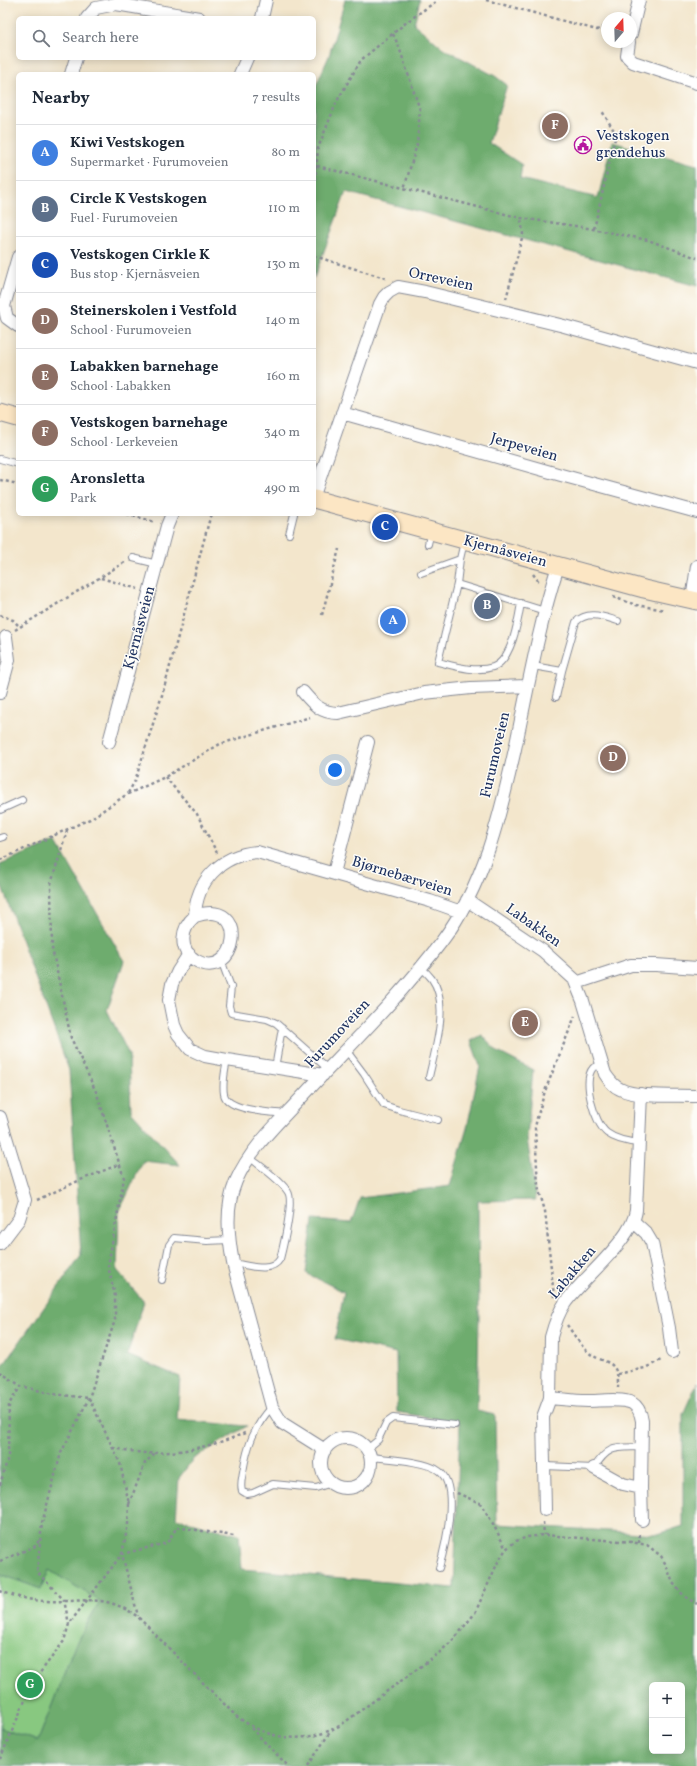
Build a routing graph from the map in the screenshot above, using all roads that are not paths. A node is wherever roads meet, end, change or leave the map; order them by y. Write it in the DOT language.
graph roads {
  1 [pos="266,0"];
  2 [pos="639,0"];
  3 [pos="636,12"];
  4 [pos="89,16"];
  5 [pos="187,16"];
  6 [pos="262,16"];
  7 [pos="628,48"];
  8 [pos="75,60"];
  9 [pos="246,60"];
  10 [pos="72,72"];
  11 [pos="241,72"];
  12 [pos="697,83"];
  13 [pos="16,264"];
  14 [pos="16,324"];
  15 [pos="697,363"];
  16 [pos="0,413"];
  17 [pos="342,413"];
  18 [pos="16,417"];
  19 [pos="0,459"];
  20 [pos="16,463"];
  21 [pos="316,489"];
  22 [pos="316,500"];
  23 [pos="697,512"];
  24 [pos="171,516"];
  25 [pos="294,516"];
  26 [pos="289,534"];
  27 [pos="465,541"];
  28 [pos="133,558"];
  29 [pos="460,559"];
  30 [pos="157,564"];
  31 [pos="558,566"];
  32 [pos="697,566"];
  33 [pos="421,573"];
  34 [pos="457,584"];
  35 [pos="695,601"];
  36 [pos="521,603"];
  37 [pos="545,611"];
  38 [pos="618,621"];
  39 [pos="6,637"];
  40 [pos="533,666"];
  41 [pos="562,671"];
  42 [pos="528,686"];
  43 [pos="303,692"];
  44 [pos="0,693"];
  45 [pos="556,697"];
  46 [pos="109,742"];
  47 [pos="368,742"];
  48 [pos="22,800"];
  49 [pos="0,810"];
  50 [pos="334,873"];
  51 [pos="467,900"];
  52 [pos="460,912"];
  53 [pos="195,916"];
  54 [pos="189,954"];
  55 [pos="221,960"];
  56 [pos="421,968"];
  57 [pos="697,968"];
  58 [pos="576,983"];
  59 [pos="282,1028"];
  60 [pos="346,1050"];
  61 [pos="227,1060"];
  62 [pos="602,1064"];
  63 [pos="275,1068"];
  64 [pos="326,1072"];
  65 [pos="430,1077"];
  66 [pos="641,1094"];
  67 [pos="697,1096"];
  68 [pos="286,1114"];
  69 [pos="0,1117"];
  70 [pos="438,1120"];
  71 [pos="639,1143"];
  72 [pos="249,1157"];
  73 [pos="634,1222"];
  74 [pos="229,1240"];
  75 [pos="0,1244"];
  76 [pos="233,1263"];
  77 [pos="162,1280"];
  78 [pos="672,1352"];
  79 [pos="550,1398"];
  80 [pos="272,1407"];
  81 [pos="455,1425"];
  82 [pos="642,1447"];
  83 [pos="325,1450"];
  84 [pos="369,1453"];
  85 [pos="545,1466"];
  86 [pos="594,1468"];
  87 [pos="332,1484"];
  88 [pos="641,1488"];
  89 [pos="545,1510"];
  90 [pos="642,1520"];
  91 [pos="439,1568"];
  1 -- 6 [label="street"];
  2 -- 3 [label="street"];
  4 -- 5 [label="street"];
  7 -- 12 [label="street"];
  8 -- 10 [label="street"];
  9 -- 11 [label="street"];
  13 -- 14 [label="street"];
  15 -- 17 [label="street, Orreveien"];
  16 -- 18 [label="main road"];
  17 -- 21 [label="street, Orreveien"];
  17 -- 23 [label="street, Jerpeveien"];
  19 -- 20 [label="lane"];
  22 -- 27 [label="main road, Kjernåsveien"];
  24 -- 30 [label="street, Kjernåsveien"];
  25 -- 26 [label="lane"];
  27 -- 29 [label="lane"];
  27 -- 31 [label="main road, Kjernåsveien"];
  28 -- 30 [label="lane"];
  29 -- 33 [label="lane"];
  29 -- 34 [label="lane"];
  30 -- 46 [label="street, Kjernåsveien"];
  31 -- 35 [label="main road, Kjernåsveien"];
  31 -- 37 [label="street, Furumoveien"];
  32 -- 35 [label="street"];
  34 -- 36 [label="lane"];
  34 -- 36 [label="lane"];
  36 -- 37 [label="lane"];
  37 -- 40 [label="street, Furumoveien"];
  38 -- 41 [label="lane"];
  39 -- 44 [label="street"];
  40 -- 41 [label="lane"];
  40 -- 42 [label="street, Furumoveien"];
  41 -- 45 [label="lane"];
  42 -- 43 [label="street"];
  42 -- 51 [label="street, Furumoveien"];
  47 -- 50 [label="street, Bjørnebærveien"];
  48 -- 49 [label="lane"];
  50 -- 52 [label="street, Bjørnebærveien"];
  50 -- 53 [label="street, Bjørnebærveien"];
  51 -- 52 [label="street, Furumoveien"];
  51 -- 58 [label="street, Labakken"];
  52 -- 56 [label="street, Furumoveien"];
  53 -- 54 [label="street, Bjørnebærveien"];
  53 -- 55 [label="street"];
  54 -- 55 [label="street"];
  54 -- 61 [label="street"];
  55 -- 59 [label="lane"];
  56 -- 60 [label="street, Furumoveien"];
  56 -- 65 [label="lane"];
  57 -- 58 [label="street"];
  58 -- 62 [label="street, Labakken"];
  59 -- 63 [label="lane"];
  59 -- 64 [label="lane"];
  60 -- 64 [label="street, Furumoveien"];
  60 -- 70 [label="lane"];
  61 -- 63 [label="street"];
  61 -- 68 [label="lane"];
  62 -- 66 [label="street, Labakken"];
  62 -- 71 [label="lane"];
  63 -- 64 [label="street"];
  64 -- 68 [label="street, Furumoveien"];
  66 -- 67 [label="street, Labakken"];
  66 -- 71 [label="street, Labakken"];
  68 -- 72 [label="street, Furumoveien"];
  69 -- 75 [label="street"];
  71 -- 73 [label="street, Labakken"];
  72 -- 74 [label="street, Furumoveien"];
  72 -- 76 [label="lane"];
  73 -- 78 [label="street"];
  73 -- 79 [label="street, Labakken"];
  74 -- 76 [label="street, Furumoveien"];
  74 -- 77 [label="lane"];
  76 -- 80 [label="street, Furumoveien"];
  79 -- 82 [label="street"];
  79 -- 85 [label="street, Labakken"];
  80 -- 83 [label="street, Furumoveien"];
  80 -- 87 [label="lane"];
  81 -- 84 [label="lane"];
  82 -- 86 [label="lane"];
  82 -- 88 [label="street"];
  83 -- 84 [label="street"];
  83 -- 87 [label="street"];
  84 -- 87 [label="street"];
  84 -- 91 [label="lane"];
  85 -- 86 [label="lane"];
  85 -- 89 [label="street, Labakken"];
  86 -- 88 [label="street"];
  88 -- 90 [label="street"];
}
